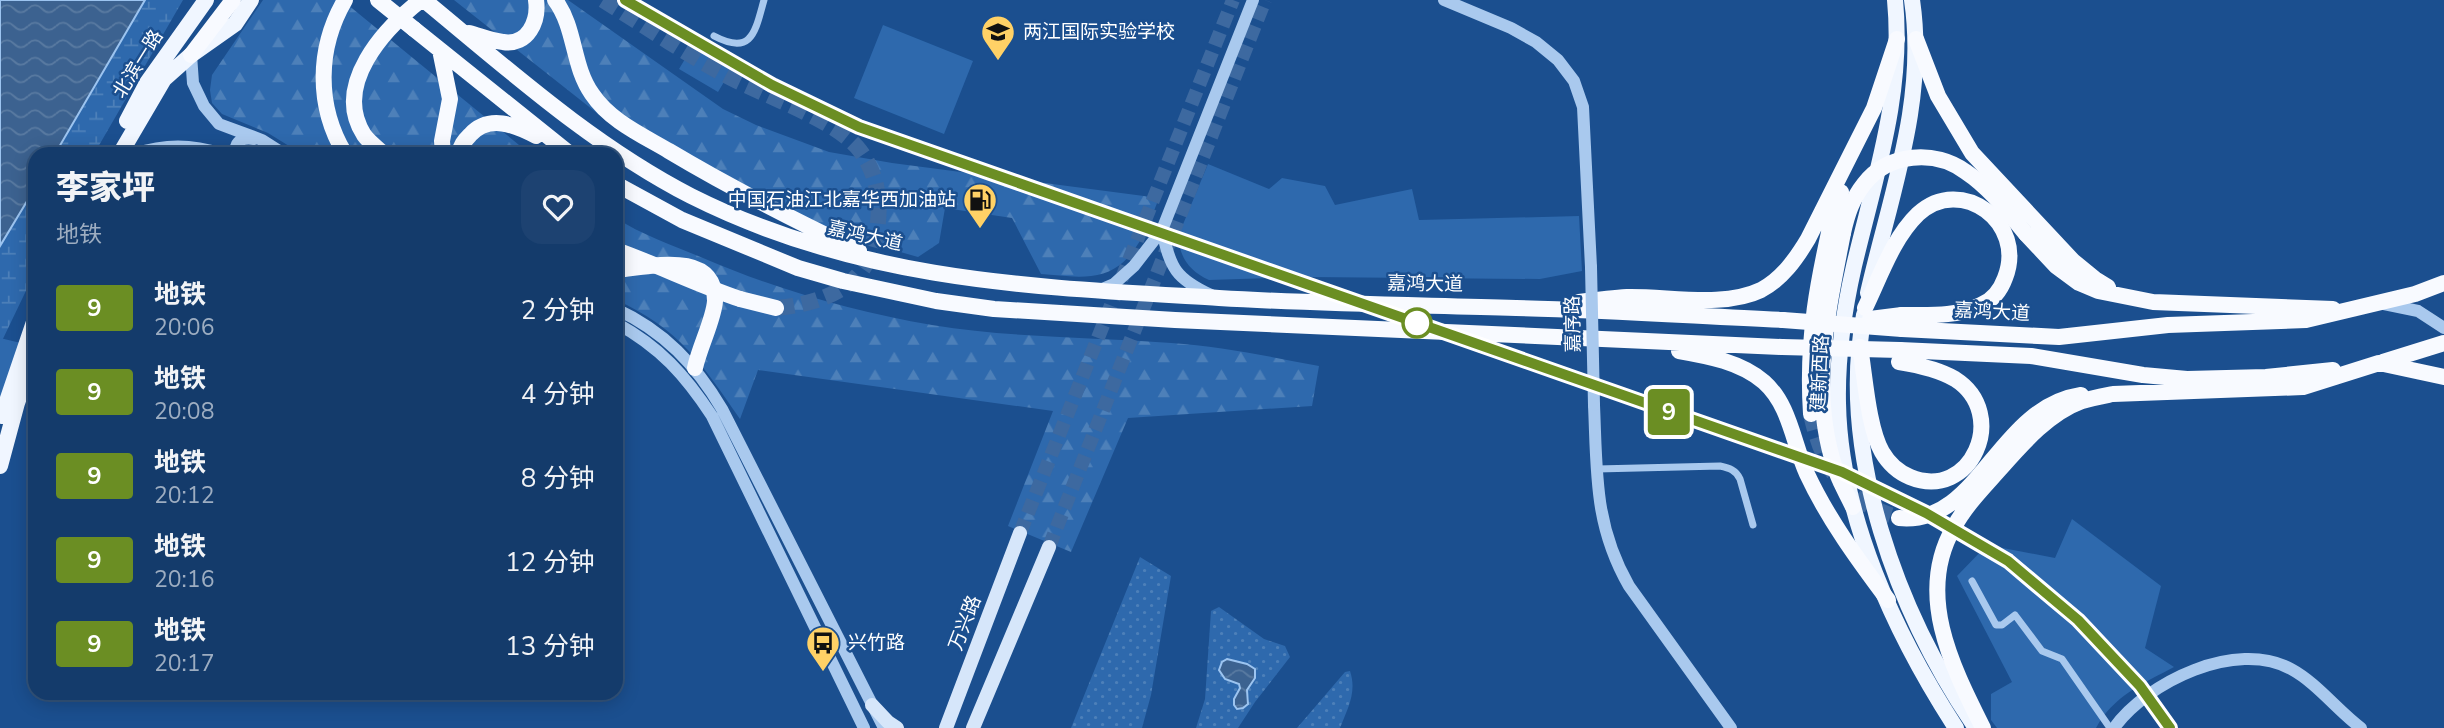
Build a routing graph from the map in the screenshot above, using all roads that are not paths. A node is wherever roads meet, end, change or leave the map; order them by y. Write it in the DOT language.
graph roads {
  1 [pos="206,0"];
  2 [pos="251,0"];
  3 [pos="345,0"];
  4 [pos="378,0"];
  5 [pos="536,0"];
  6 [pos="555,0"];
  7 [pos="764,0"];
  8 [pos="1253,0"];
  9 [pos="1444,0"];
  10 [pos="1912,0"];
  11 [pos="1894,1"];
  12 [pos="231,3"];
  13 [pos="426,3"];
  14 [pos="462,31"];
  15 [pos="714,36"];
  16 [pos="1897,39"];
  17 [pos="1916,39"];
  18 [pos="440,50"];
  19 [pos="191,55"];
  20 [pos="1874,108"];
  21 [pos="262,140"];
  22 [pos="114,147"];
  23 [pos="124,147"];
  24 [pos="161,147"];
  25 [pos="192,147"];
  26 [pos="235,147"];
  27 [pos="273,147"];
  28 [pos="342,147"];
  29 [pos="376,147"];
  30 [pos="442,147"];
  31 [pos="462,147"];
  32 [pos="557,147"];
  33 [pos="560,147"];
  34 [pos="608,147"];
  35 [pos="623,158"];
  36 [pos="623,188"];
  37 [pos="1162,230"];
  38 [pos="623,252"];
  39 [pos="623,264"];
  40 [pos="887,264"];
  41 [pos="623,270"];
  42 [pos="2444,283"];
  43 [pos="702,287"];
  44 [pos="1097,291"];
  45 [pos="1216,298"];
  46 [pos="2128,298"];
  47 [pos="2378,303"];
  48 [pos="1865,307"];
  49 [pos="776,308"];
  50 [pos="1520,308"];
  51 [pos="2349,310"];
  52 [pos="623,313"];
  53 [pos="1902,322"];
  54 [pos="623,327"];
  55 [pos="2444,328"];
  56 [pos="28,340"];
  57 [pos="1618,340"];
  58 [pos="2444,344"];
  59 [pos="1860,347"];
  60 [pos="1900,356"];
  61 [pos="2379,363"];
  62 [pos="695,368"];
  63 [pos="28,372"];
  64 [pos="2444,377"];
  65 [pos="2113,394"];
  66 [pos="1811,414"];
  67 [pos="0,425"];
  68 [pos="0,466"];
  69 [pos="1597,469"];
  70 [pos="1853,507"];
  71 [pos="1899,518"];
  72 [pos="1753,525"];
  73 [pos="1020,533"];
  74 [pos="1049,547"];
  75 [pos="1972,581"];
  76 [pos="1888,600"];
  77 [pos="961,687"];
  78 [pos="872,705"];
  79 [pos="864,728"];
  80 [pos="884,728"];
  81 [pos="897,728"];
  82 [pos="937,728"];
  83 [pos="946,728"];
  84 [pos="973,728"];
  85 [pos="1731,728"];
  86 [pos="1956,728"];
  87 [pos="1976,728"];
  88 [pos="1983,728"];
  89 [pos="2112,728"];
  90 [pos="2361,728"];
  1 -- 22 [label="main road, 北滨一路"];
  2 -- 19 [label="main road, 北滨一路"];
  3 -- 28 [label="highway"];
  4 -- 18 [label="highway, bridge"];
  5 -- 14 [label="highway"];
  6 -- 40 [label="highway"];
  7 -- 15 [label="street"];
  8 -- 37 [label="street"];
  9 -- 69 [label="street, 嘉序路, bridge"];
  10 -- 17 [label="main road, 建新西路"];
  11 -- 16 [label="main road, 建新西路"];
  12 -- 19 [label="highway"];
  13 -- 14 [label="highway, 嘉鸿大道"];
  13 -- 29 [label="highway"];
  14 -- 34 [label="highway, 嘉鸿大道"];
  16 -- 20 [label="highway"];
  16 -- 70 [label="main road, 建新西路"];
  17 -- 46 [label="highway"];
  17 -- 48 [label="main road, 建新西路"];
  18 -- 30 [label="highway"];
  18 -- 33 [label="highway"];
  19 -- 21 [label="street"];
  19 -- 23 [label="main road, 北滨一路"];
  20 -- 50 [label="highway"];
  20 -- 66 [label="highway"];
  21 -- 26 [label="street"];
  21 -- 27 [label="street"];
  24 -- 25 [label="street"];
  31 -- 32 [label="highway"];
  35 -- 40 [label="highway, 嘉鸿大道"];
  36 -- 57 [label="highway"];
  37 -- 44 [label="street"];
  37 -- 45 [label="street"];
  38 -- 43 [label="highway, bridge"];
  39 -- 43 [label="highway, bridge"];
  40 -- 44 [label="highway, 嘉鸿大道"];
  41 -- 62 [label="highway"];
  42 -- 47 [label="highway, 嘉鸿大道"];
  43 -- 49 [label="highway, bridge"];
  44 -- 45 [label="highway, 嘉鸿大道"];
  45 -- 50 [label="highway, 嘉鸿大道"];
  46 -- 51 [label="highway"];
  46 -- 70 [label="highway, bridge"];
  47 -- 51 [label="highway, 嘉鸿大道"];
  47 -- 55 [label="street"];
  48 -- 53 [label="highway"];
  48 -- 59 [label="main road, 建新西路"];
  50 -- 53 [label="highway, 嘉鸿大道, bridge"];
  51 -- 53 [label="highway, 嘉鸿大道"];
  52 -- 62 [label="street"];
  54 -- 79 [label="street"];
  56 -- 67 [label="main road"];
  57 -- 60 [label="highway, bridge"];
  57 -- 76 [label="highway"];
  58 -- 61 [label="highway"];
  59 -- 60 [label="highway"];
  59 -- 87 [label="main road, 建新西路"];
  60 -- 61 [label="highway"];
  61 -- 64 [label="highway"];
  61 -- 65 [label="highway"];
  62 -- 78 [label="street"];
  63 -- 68 [label="main road"];
  65 -- 71 [label="highway"];
  65 -- 88 [label="highway"];
  69 -- 72 [label="street"];
  69 -- 85 [label="street, 嘉序路"];
  70 -- 76 [label="main road, 建新西路"];
  73 -- 77 [label="main road, 万兴路"];
  74 -- 84 [label="main road"];
  75 -- 89 [label="street"];
  76 -- 86 [label="main road, 建新西路"];
  77 -- 82 [label="main road"];
  77 -- 83 [label="main road, 万兴路"];
  78 -- 80 [label="street"];
  78 -- 81 [label="main road"];
  89 -- 90 [label="street"];
}
